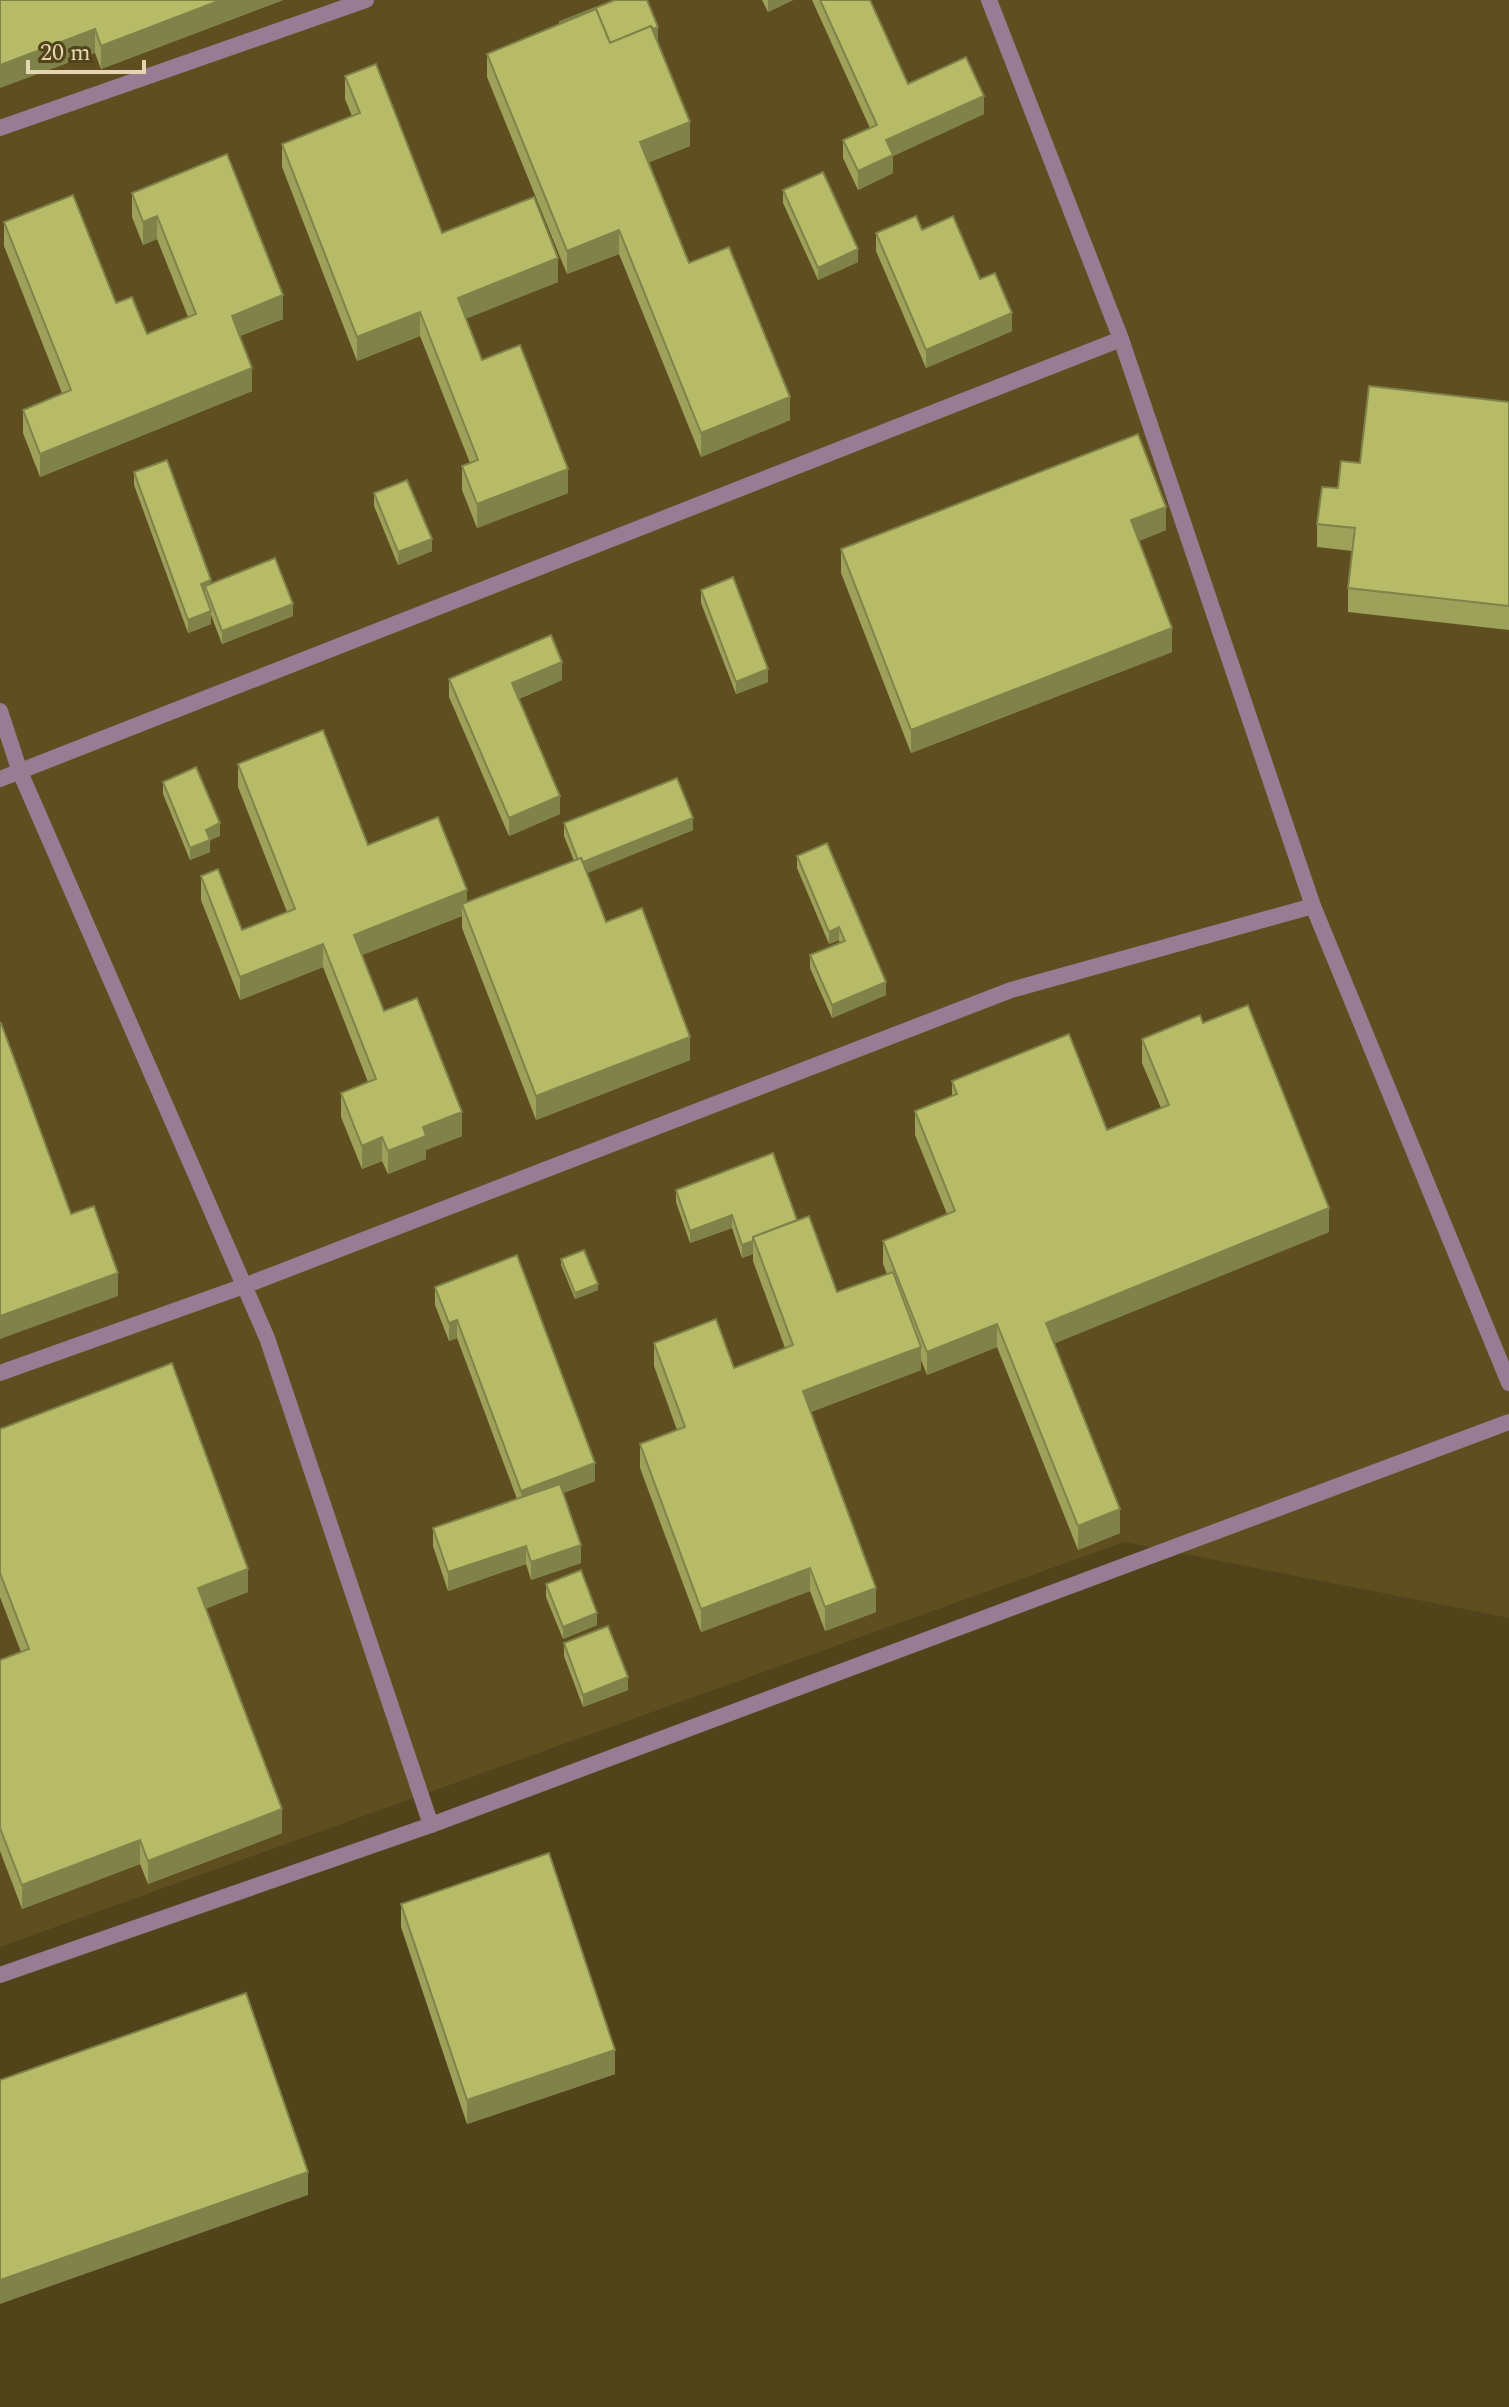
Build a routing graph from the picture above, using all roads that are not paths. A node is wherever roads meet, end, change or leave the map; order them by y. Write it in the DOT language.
graph roads {
  1 [pos="366,0"];
  2 [pos="989,0"];
  3 [pos="0,128"];
  4 [pos="1121,339"];
  5 [pos="0,711"];
  6 [pos="20,772"];
  7 [pos="0,779"];
  8 [pos="1313,906"];
  9 [pos="244,1286"];
  10 [pos="0,1373"];
  11 [pos="1509,1383"];
  12 [pos="1509,1422"];
  13 [pos="431,1825"];
  14 [pos="0,1975"];
  1 -- 3 [label="street"];
  2 -- 4 [label="street"];
  4 -- 6 [label="street"];
  4 -- 8 [label="street"];
  5 -- 6 [label="street"];
  6 -- 7 [label="street"];
  6 -- 9 [label="street"];
  8 -- 9 [label="street"];
  8 -- 11 [label="street"];
  9 -- 10 [label="street"];
  9 -- 13 [label="street"];
  12 -- 13 [label="street"];
  13 -- 14 [label="street"];
}
